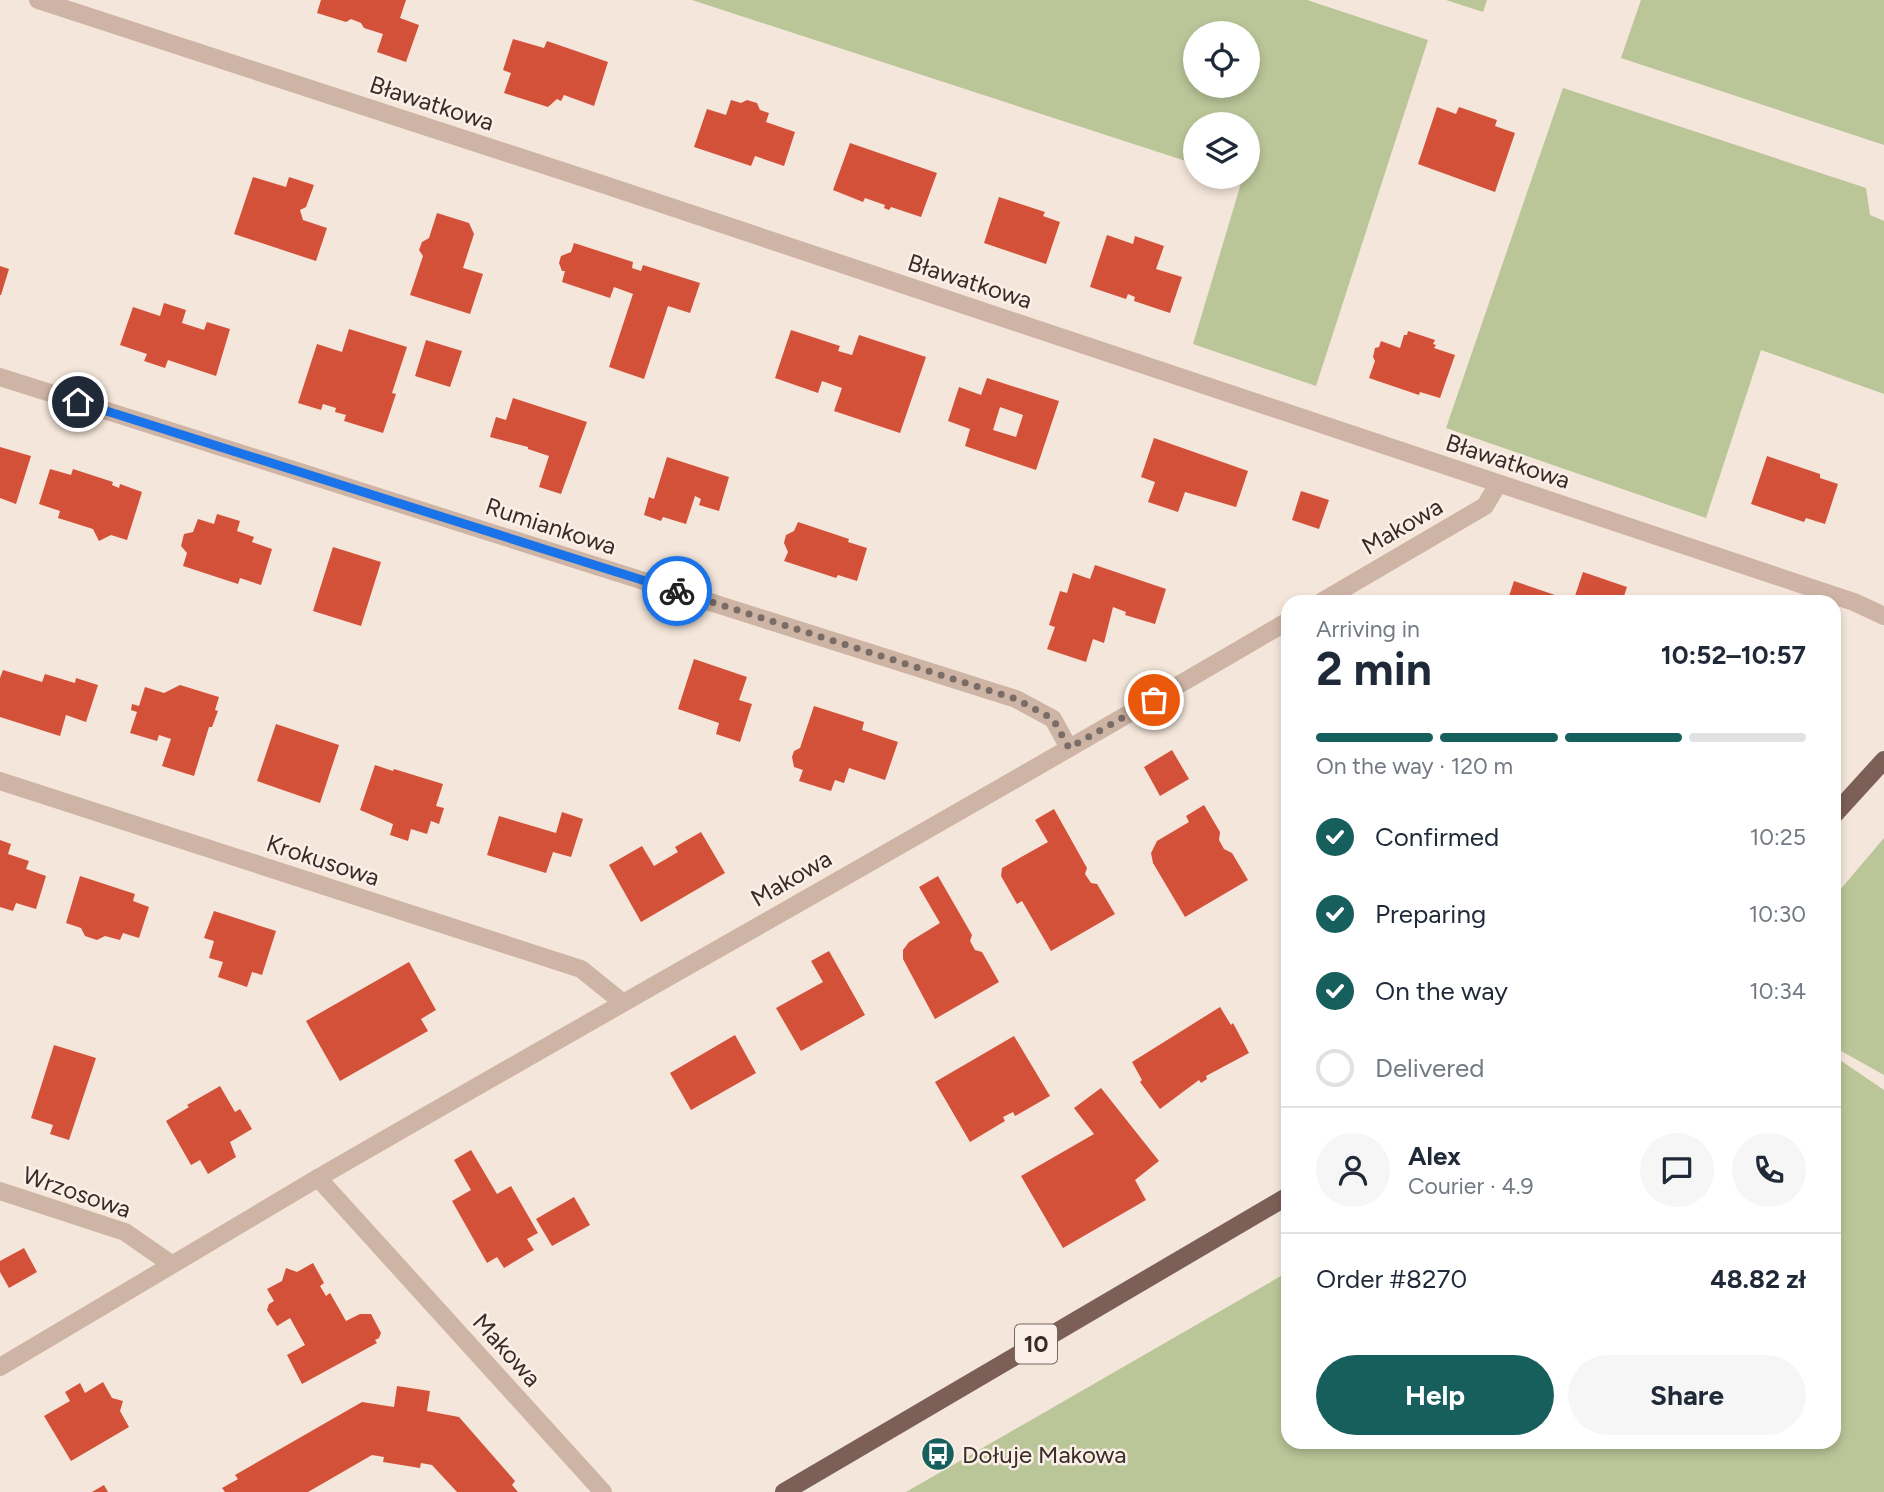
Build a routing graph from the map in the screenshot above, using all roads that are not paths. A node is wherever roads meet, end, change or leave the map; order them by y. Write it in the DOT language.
graph roads {
  1 [pos="38,0"];
  2 [pos="0,377"];
  3 [pos="1499,484"];
  4 [pos="1333,595"];
  5 [pos="1833,595"];
  6 [pos="1841,598"];
  7 [pos="1884,616"];
  8 [pos="1281,625"];
  9 [pos="1069,748"];
  10 [pos="1884,761"];
  11 [pos="0,781"];
  12 [pos="1841,807"];
  13 [pos="622,1002"];
  14 [pos="318,1178"];
  15 [pos="0,1191"];
  16 [pos="1281,1200"];
  17 [pos="172,1264"];
  18 [pos="0,1367"];
  19 [pos="603,1492"];
  20 [pos="784,1492"];
  1 -- 3 [label="street, Bławatkowa"];
  2 -- 9 [label="street, Rumiankowa"];
  3 -- 4 [label="street, Makowa"];
  3 -- 5 [label="street, Bławatkowa"];
  6 -- 7 [label="street, Bławatkowa"];
  8 -- 9 [label="street, Makowa"];
  9 -- 13 [label="street, Makowa"];
  10 -- 12 [label="main road"];
  11 -- 13 [label="street, Krokusowa"];
  13 -- 14 [label="street, Makowa"];
  14 -- 17 [label="street, Makowa"];
  14 -- 19 [label="street, Makowa"];
  15 -- 17 [label="street, Wrzosowa"];
  16 -- 20 [label="main road, 10"];
  17 -- 18 [label="street, Makowa"];
}
